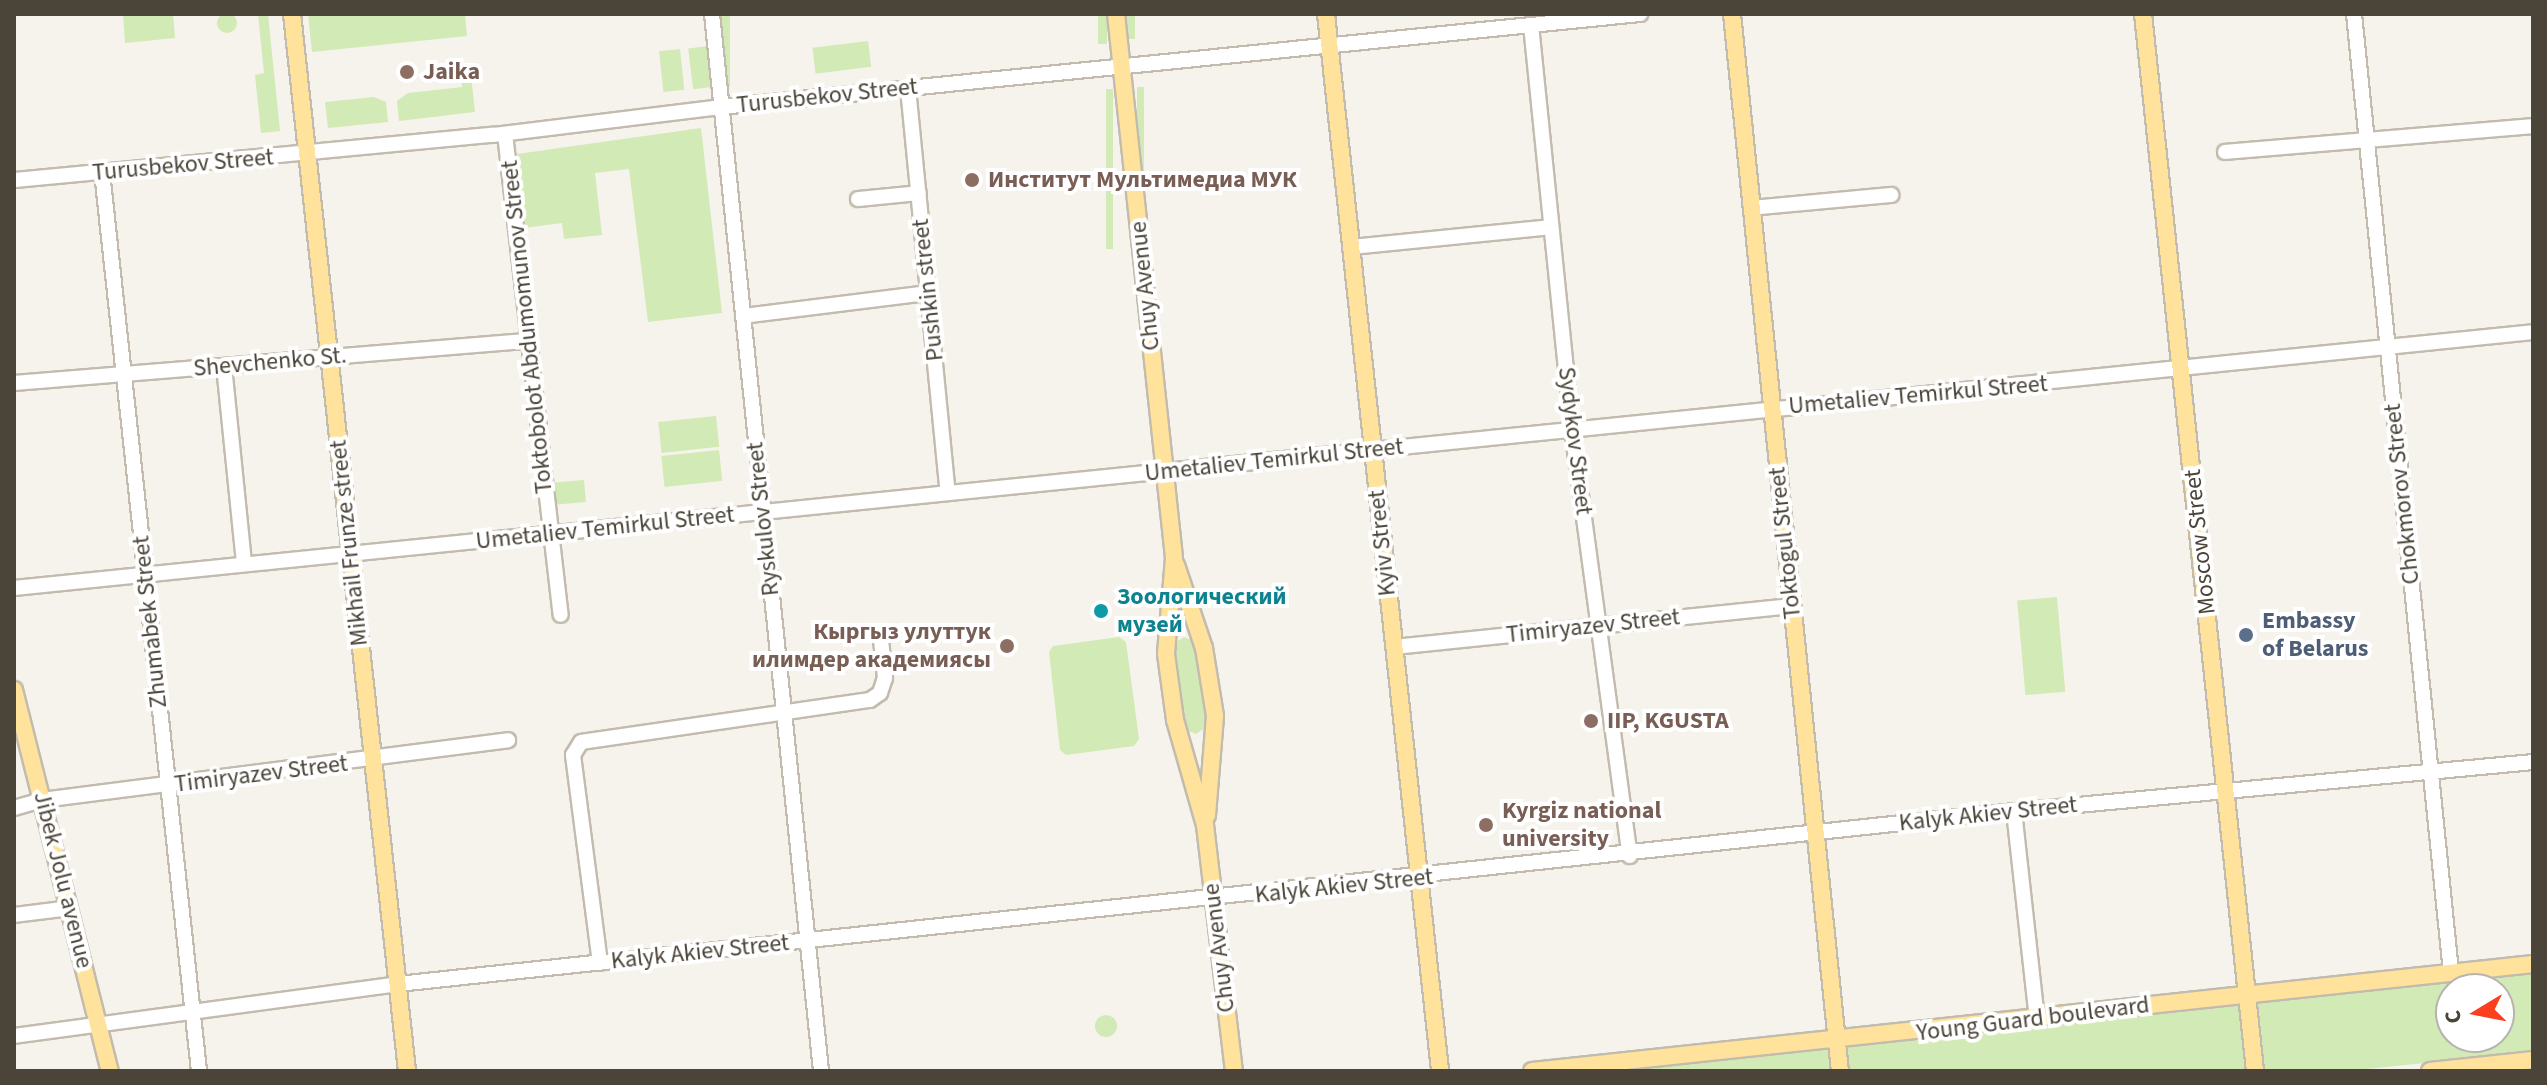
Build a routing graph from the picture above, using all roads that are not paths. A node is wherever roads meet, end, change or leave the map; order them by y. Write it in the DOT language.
graph roads {
  1 [pos="292,14"];
  2 [pos="712,14"];
  3 [pos="1116,14"];
  4 [pos="1326,14"];
  5 [pos="1640,14"];
  6 [pos="1732,14"];
  7 [pos="2143,14"];
  8 [pos="2354,14"];
  9 [pos="1531,25"];
  10 [pos="1329,47"];
  11 [pos="1122,65"];
  12 [pos="908,88"];
  13 [pos="721,107"];
  14 [pos="2533,126"];
  15 [pos="505,134"];
  16 [pos="2366,140"];
  17 [pos="2225,152"];
  18 [pos="306,154"];
  19 [pos="102,172"];
  20 [pos="14,180"];
  21 [pos="919,193"];
  22 [pos="1891,195"];
  23 [pos="858,199"];
  24 [pos="1751,208"];
  25 [pos="1550,227"];
  26 [pos="1351,247"];
  27 [pos="928,293"];
  28 [pos="743,316"];
  29 [pos="2533,332"];
  30 [pos="526,341"];
  31 [pos="2388,345"];
  32 [pos="328,357"];
  33 [pos="224,366"];
  34 [pos="2180,369"];
  35 [pos="124,374"];
  36 [pos="14,383"];
  37 [pos="1771,409"];
  38 [pos="1572,429"];
  39 [pos="1372,451"];
  40 [pos="1165,471"];
  41 [pos="948,493"];
  42 [pos="763,511"];
  43 [pos="550,534"];
  44 [pos="350,553"];
  45 [pos="1174,558"];
  46 [pos="244,563"];
  47 [pos="145,573"];
  48 [pos="14,588"];
  49 [pos="1792,606"];
  50 [pos="561,615"];
  51 [pos="1600,624"];
  52 [pos="881,640"];
  53 [pos="1394,647"];
  54 [pos="15,696"];
  55 [pos="783,713"];
  56 [pos="508,740"];
  57 [pos="372,759"];
  58 [pos="2533,762"];
  59 [pos="2429,773"];
  60 [pos="168,786"];
  61 [pos="2228,793"];
  62 [pos="42,800"];
  63 [pos="14,808"];
  64 [pos="2014,811"];
  65 [pos="1205,825"];
  66 [pos="1815,833"];
  67 [pos="1630,856"];
  68 [pos="1419,878"];
  69 [pos="1214,900"];
  70 [pos="70,908"];
  71 [pos="14,915"];
  72 [pos="807,941"];
  73 [pos="600,963"];
  74 [pos="2533,964"];
  75 [pos="2451,973"];
  76 [pos="2435,975"];
  77 [pos="398,984"];
  78 [pos="2247,994"];
  79 [pos="194,1013"];
  80 [pos="2037,1018"];
  81 [pos="99,1025"];
  82 [pos="14,1036"];
  83 [pos="1837,1041"];
  84 [pos="2533,1060"];
  85 [pos="2458,1069"];
  86 [pos="110,1071"];
  87 [pos="199,1071"];
  88 [pos="407,1071"];
  89 [pos="821,1071"];
  90 [pos="1234,1071"];
  91 [pos="1440,1071"];
  92 [pos="1532,1071"];
  93 [pos="1840,1071"];
  94 [pos="2255,1071"];
  95 [pos="2430,1071"];
  1 -- 18 [label="main road, Mikhail Frunze street"];
  2 -- 13 [label="street, Ryskulov Street"];
  3 -- 11 [label="main road, Chuy Avenue"];
  4 -- 10 [label="main road, Kyiv Street"];
  5 -- 9 [label="street, Turusbekov Street"];
  6 -- 24 [label="main road, Toktogul Street"];
  7 -- 34 [label="main road, Moscow Street"];
  8 -- 16 [label="street, Chokmorov Street"];
  9 -- 10 [label="street, Turusbekov Street"];
  9 -- 25 [label="street, Sydykov Street"];
  10 -- 11 [label="street, Turusbekov Street"];
  10 -- 26 [label="main road, Kyiv Street"];
  11 -- 12 [label="street, Turusbekov Street"];
  11 -- 40 [label="main road, Chuy Avenue"];
  12 -- 13 [label="street, Turusbekov Street"];
  12 -- 21 [label="street, Pushkin street"];
  13 -- 15 [label="street, Turusbekov Street"];
  13 -- 28 [label="street, Ryskulov Street"];
  14 -- 16 [label="street"];
  15 -- 18 [label="street, Turusbekov Street"];
  15 -- 30 [label="street, Toktobolot Abdumomunov Street"];
  16 -- 17 [label="street"];
  16 -- 31 [label="street, Chokmorov Street"];
  18 -- 19 [label="street, Turusbekov Street"];
  18 -- 32 [label="main road, Mikhail Frunze street"];
  19 -- 20 [label="street, Turusbekov Street"];
  19 -- 35 [label="street, Zhumabek Street"];
  21 -- 23 [label="street"];
  21 -- 27 [label="street, Pushkin street"];
  22 -- 24 [label="street"];
  24 -- 37 [label="main road, Toktogul Street"];
  25 -- 26 [label="street"];
  25 -- 38 [label="street, Sydykov Street"];
  26 -- 39 [label="main road, Kyiv Street"];
  27 -- 28 [label="street"];
  27 -- 41 [label="street, Pushkin street"];
  28 -- 42 [label="street, Ryskulov Street"];
  29 -- 31 [label="street, Umetaliev Temirkul Street"];
  30 -- 32 [label="street, Shevchenko St."];
  30 -- 43 [label="street, Toktobolot Abdumomunov Street"];
  31 -- 34 [label="street, Umetaliev Temirkul Street"];
  31 -- 59 [label="street, Chokmorov Street"];
  32 -- 33 [label="street, Shevchenko St."];
  32 -- 44 [label="main road, Mikhail Frunze street"];
  33 -- 35 [label="street, Shevchenko St."];
  33 -- 46 [label="street"];
  34 -- 37 [label="street, Umetaliev Temirkul Street"];
  34 -- 61 [label="main road, Moscow Street"];
  35 -- 36 [label="street, Shevchenko St."];
  35 -- 47 [label="street, Zhumabek Street"];
  37 -- 38 [label="street, Umetaliev Temirkul Street"];
  37 -- 49 [label="main road, Toktogul Street"];
  38 -- 39 [label="street, Umetaliev Temirkul Street"];
  38 -- 51 [label="street, Sydykov Street"];
  39 -- 40 [label="street, Umetaliev Temirkul Street"];
  39 -- 53 [label="main road, Kyiv Street"];
  40 -- 41 [label="street, Umetaliev Temirkul Street"];
  40 -- 45 [label="main road, Chuy Avenue"];
  41 -- 42 [label="street, Umetaliev Temirkul Street"];
  42 -- 43 [label="street, Umetaliev Temirkul Street"];
  42 -- 55 [label="street, Ryskulov Street"];
  43 -- 44 [label="street, Umetaliev Temirkul Street"];
  43 -- 50 [label="street, Toktobolot Abdumomunov Street"];
  44 -- 46 [label="street, Umetaliev Temirkul Street"];
  44 -- 57 [label="main road, Mikhail Frunze street"];
  45 -- 65 [label="main road, Chuy Avenue"];
  45 -- 65 [label="main road, Chuy Avenue"];
  46 -- 47 [label="street, Umetaliev Temirkul Street"];
  47 -- 48 [label="street, Umetaliev Temirkul Street"];
  47 -- 60 [label="street, Zhumabek Street"];
  49 -- 51 [label="street, Timiryazev Street"];
  49 -- 66 [label="main road, Toktogul Street"];
  51 -- 53 [label="street, Timiryazev Street"];
  51 -- 67 [label="street, Sydykov Street"];
  52 -- 55 [label="street"];
  53 -- 68 [label="main road, Kyiv Street"];
  54 -- 62 [label="main road, Jibek Jolu avenue"];
  55 -- 72 [label="street, Ryskulov Street"];
  55 -- 73 [label="street"];
  56 -- 57 [label="street, Timiryazev Street"];
  57 -- 60 [label="street, Timiryazev Street"];
  57 -- 77 [label="main road, Mikhail Frunze street"];
  58 -- 59 [label="street, Kalyk Akiev Street"];
  59 -- 61 [label="street, Kalyk Akiev Street"];
  59 -- 75 [label="street, Chokmorov Street"];
  60 -- 62 [label="street, Timiryazev Street"];
  60 -- 79 [label="street, Zhumabek Street"];
  61 -- 64 [label="street, Kalyk Akiev Street"];
  61 -- 78 [label="main road, Moscow Street"];
  62 -- 63 [label="street, Timiryazev Street"];
  62 -- 70 [label="main road, Jibek Jolu avenue"];
  64 -- 66 [label="street, Kalyk Akiev Street"];
  64 -- 80 [label="street"];
  65 -- 69 [label="main road, Chuy Avenue"];
  66 -- 67 [label="street, Kalyk Akiev Street"];
  66 -- 83 [label="main road, Toktogul Street"];
  67 -- 68 [label="street, Kalyk Akiev Street"];
  68 -- 69 [label="street, Kalyk Akiev Street"];
  68 -- 91 [label="main road, Kyiv Street"];
  69 -- 72 [label="street, Kalyk Akiev Street"];
  69 -- 90 [label="main road, Chuy Avenue"];
  70 -- 71 [label="street"];
  70 -- 81 [label="main road, Jibek Jolu avenue"];
  72 -- 73 [label="street, Kalyk Akiev Street"];
  72 -- 89 [label="street, Ryskulov Street"];
  73 -- 77 [label="street, Kalyk Akiev Street"];
  74 -- 75 [label="main road, Young Guard boulevard"];
  76 -- 78 [label="main road, Young Guard boulevard"];
  77 -- 79 [label="street, Kalyk Akiev Street"];
  77 -- 88 [label="main road, Mikhail Frunze street"];
  78 -- 80 [label="main road, Young Guard boulevard"];
  78 -- 94 [label="main road, Moscow Street"];
  79 -- 81 [label="street, Kalyk Akiev Street"];
  79 -- 87 [label="street, Zhumabek Street"];
  80 -- 83 [label="main road, Young Guard boulevard"];
  81 -- 82 [label="street, Kalyk Akiev Street"];
  81 -- 86 [label="main road, Jibek Jolu avenue"];
  83 -- 92 [label="main road, Young Guard boulevard"];
  83 -- 93 [label="main road, Toktogul Street"];
  84 -- 85 [label="main road"];
  85 -- 95 [label="main road"];
}
